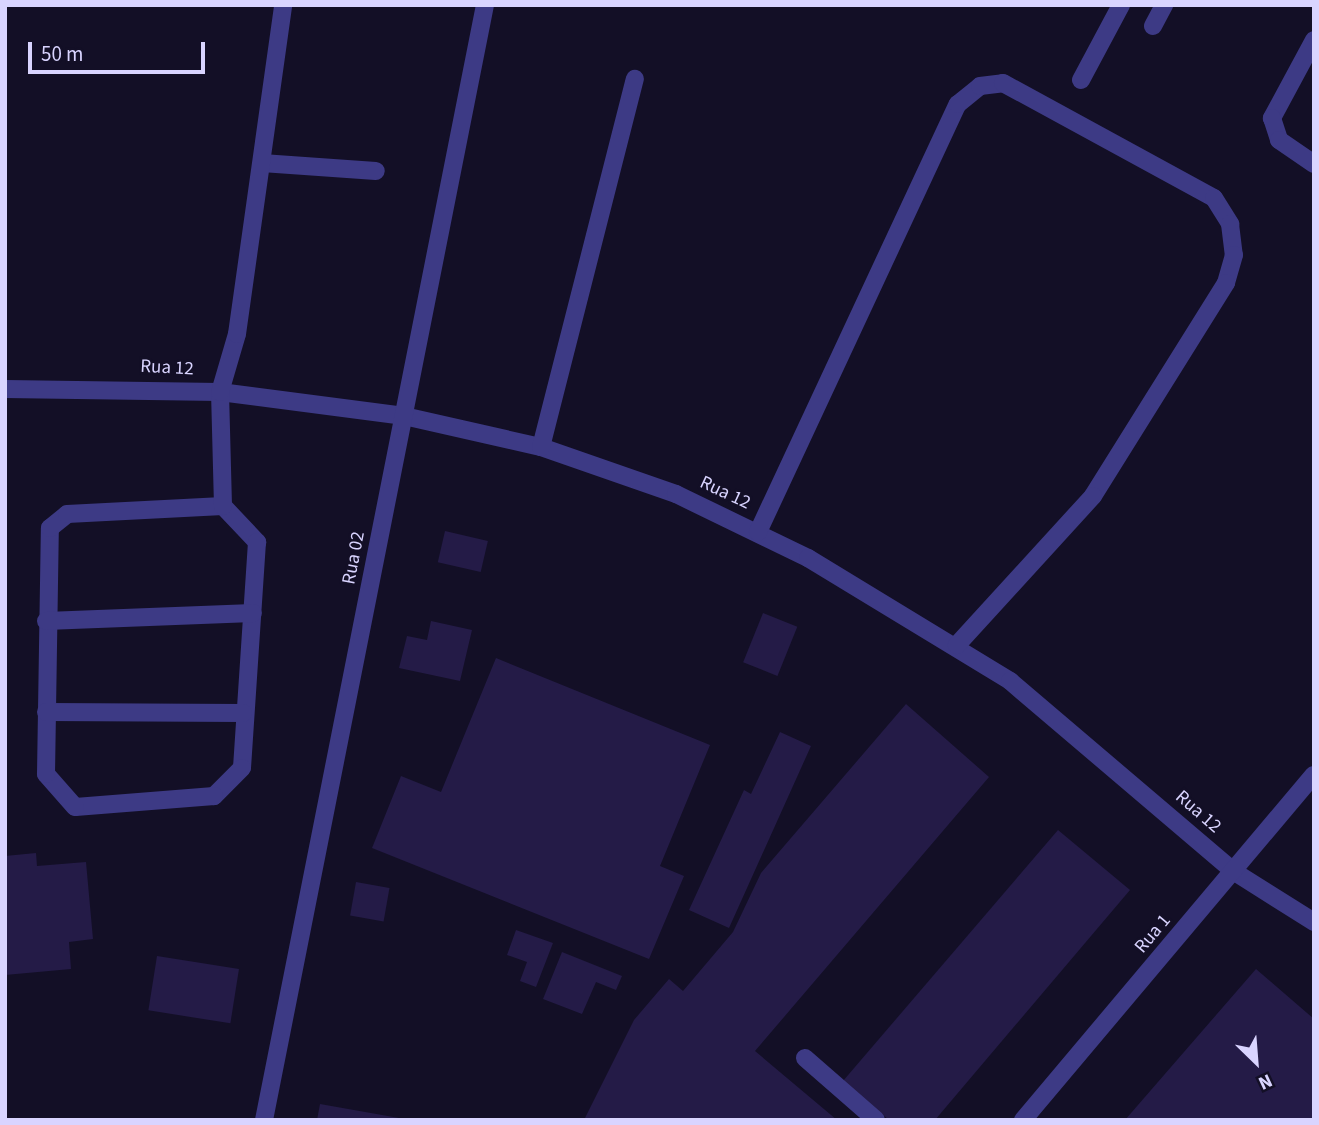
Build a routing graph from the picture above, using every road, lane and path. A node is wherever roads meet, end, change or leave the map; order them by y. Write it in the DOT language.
graph roads {
  1 [pos="284,5"];
  2 [pos="485,5"];
  3 [pos="1121,5"];
  4 [pos="1164,5"];
  5 [pos="1153,26"];
  6 [pos="1314,40"];
  7 [pos="635,79"];
  8 [pos="1081,80"];
  9 [pos="262,163"];
  10 [pos="1314,164"];
  11 [pos="376,171"];
  12 [pos="5,389"];
  13 [pos="220,391"];
  14 [pos="404,415"];
  15 [pos="541,447"];
  16 [pos="223,506"];
  17 [pos="758,532"];
  18 [pos="253,613"];
  19 [pos="47,621"];
  20 [pos="957,645"];
  21 [pos="46,712"];
  22 [pos="243,713"];
  23 [pos="1314,775"];
  24 [pos="1233,871"];
  25 [pos="1314,922"];
  26 [pos="805,1058"];
  27 [pos="264,1120"];
  28 [pos="876,1120"];
  29 [pos="1023,1120"];
  1 -- 9 [label="street"];
  2 -- 14 [label="street, Rua 02"];
  3 -- 8 [label="street"];
  4 -- 5 [label="street"];
  6 -- 10 [label="street"];
  7 -- 15 [label="street"];
  9 -- 11 [label="street"];
  9 -- 13 [label="street"];
  12 -- 13 [label="street, Rua 12"];
  13 -- 14 [label="street, Rua 12"];
  13 -- 16 [label="street"];
  14 -- 15 [label="street, Rua 12"];
  14 -- 27 [label="street, Rua 02"];
  15 -- 17 [label="street, Rua 12"];
  16 -- 18 [label="street"];
  16 -- 19 [label="street"];
  17 -- 20 [label="street, Rua 12"];
  17 -- 20 [label="street"];
  18 -- 19 [label="street"];
  18 -- 22 [label="street"];
  19 -- 21 [label="street"];
  20 -- 24 [label="street, Rua 12"];
  21 -- 22 [label="street"];
  21 -- 22 [label="street"];
  23 -- 24 [label="street, Rua 1"];
  24 -- 25 [label="street, Rua 12"];
  24 -- 29 [label="street, Rua 1"];
  26 -- 28 [label="street"];
}
